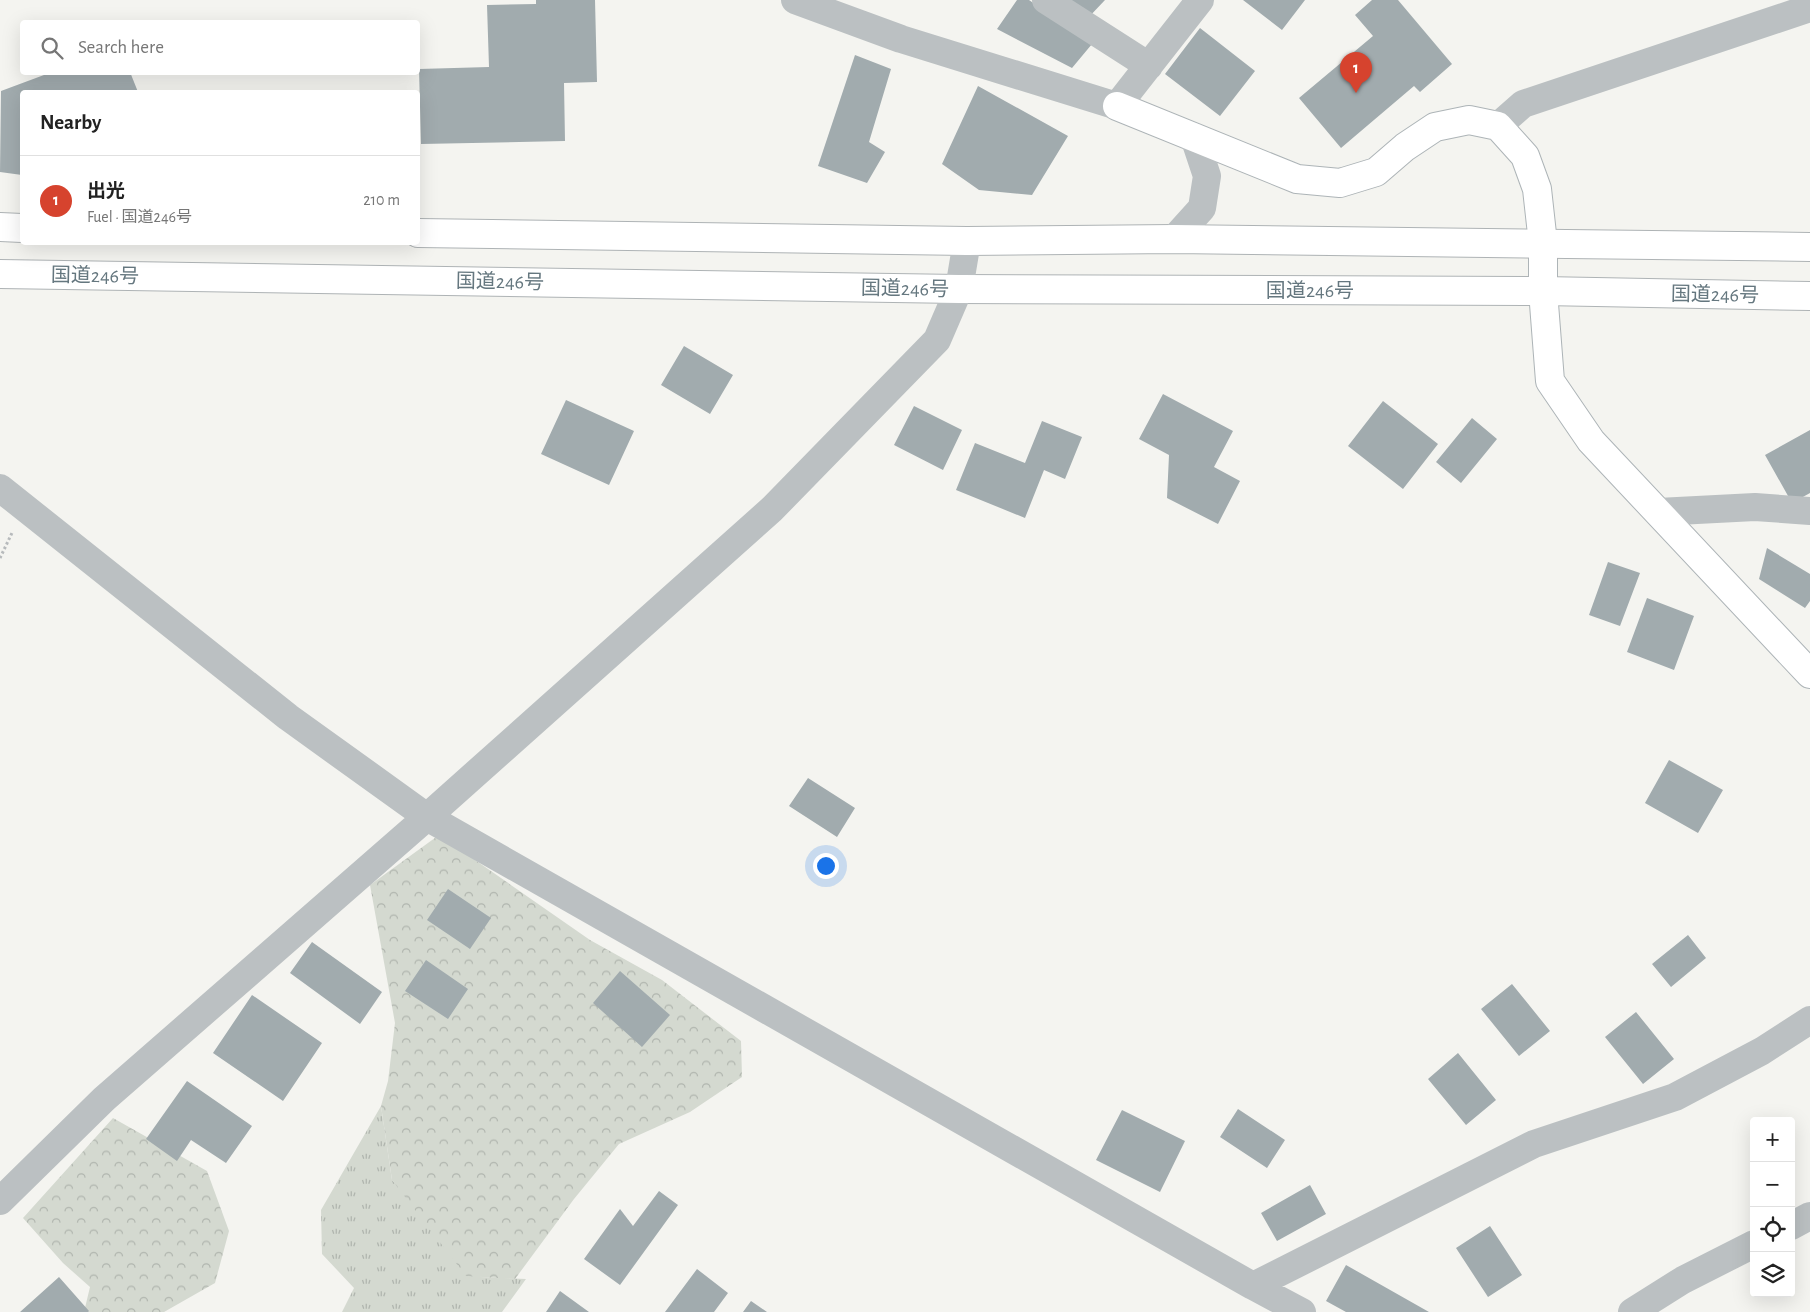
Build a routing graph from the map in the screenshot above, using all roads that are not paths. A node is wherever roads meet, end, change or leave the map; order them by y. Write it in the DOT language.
graph roads {
  1 [pos="795,0"];
  2 [pos="1046,0"];
  3 [pos="1200,0"];
  4 [pos="1810,8"];
  5 [pos="1148,66"];
  6 [pos="1117,106"];
  7 [pos="1498,126"];
  8 [pos="1194,137"];
  9 [pos="0,227"];
  10 [pos="20,228"];
  11 [pos="420,233"];
  12 [pos="1174,238"];
  13 [pos="967,240"];
  14 [pos="1544,243"];
  15 [pos="1810,247"];
  16 [pos="0,274"];
  17 [pos="959,289"];
  18 [pos="1543,291"];
  19 [pos="1810,296"];
  20 [pos="0,488"];
  21 [pos="1810,511"];
  22 [pos="1658,512"];
  23 [pos="1810,674"];
  24 [pos="427,817"];
  25 [pos="1810,1020"];
  26 [pos="0,1201"];
  27 [pos="1810,1216"];
  28 [pos="1795,1224"];
  29 [pos="1750,1246"];
  30 [pos="1253,1286"];
  31 [pos="1302,1312"];
  32 [pos="1632,1312"];
  1 -- 6 [label="street"];
  2 -- 5 [label="street"];
  3 -- 5 [label="street"];
  4 -- 7 [label="street"];
  5 -- 6 [label="street"];
  6 -- 8 [label="main road"];
  7 -- 8 [label="main road"];
  7 -- 14 [label="main road"];
  8 -- 12 [label="street"];
  9 -- 10 [label="main road"];
  11 -- 13 [label="main road"];
  12 -- 13 [label="main road"];
  12 -- 14 [label="main road"];
  13 -- 17 [label="street"];
  14 -- 15 [label="main road"];
  14 -- 18 [label="main road"];
  16 -- 17 [label="main road, 国道246号"];
  17 -- 18 [label="main road, 国道246号"];
  17 -- 24 [label="street"];
  18 -- 19 [label="main road, 国道246号"];
  18 -- 22 [label="main road"];
  20 -- 24 [label="street"];
  21 -- 22 [label="street"];
  22 -- 23 [label="main road"];
  24 -- 26 [label="street"];
  24 -- 30 [label="street"];
  25 -- 30 [label="street"];
  27 -- 28 [label="street"];
  29 -- 32 [label="street"];
  30 -- 31 [label="street"];
}
